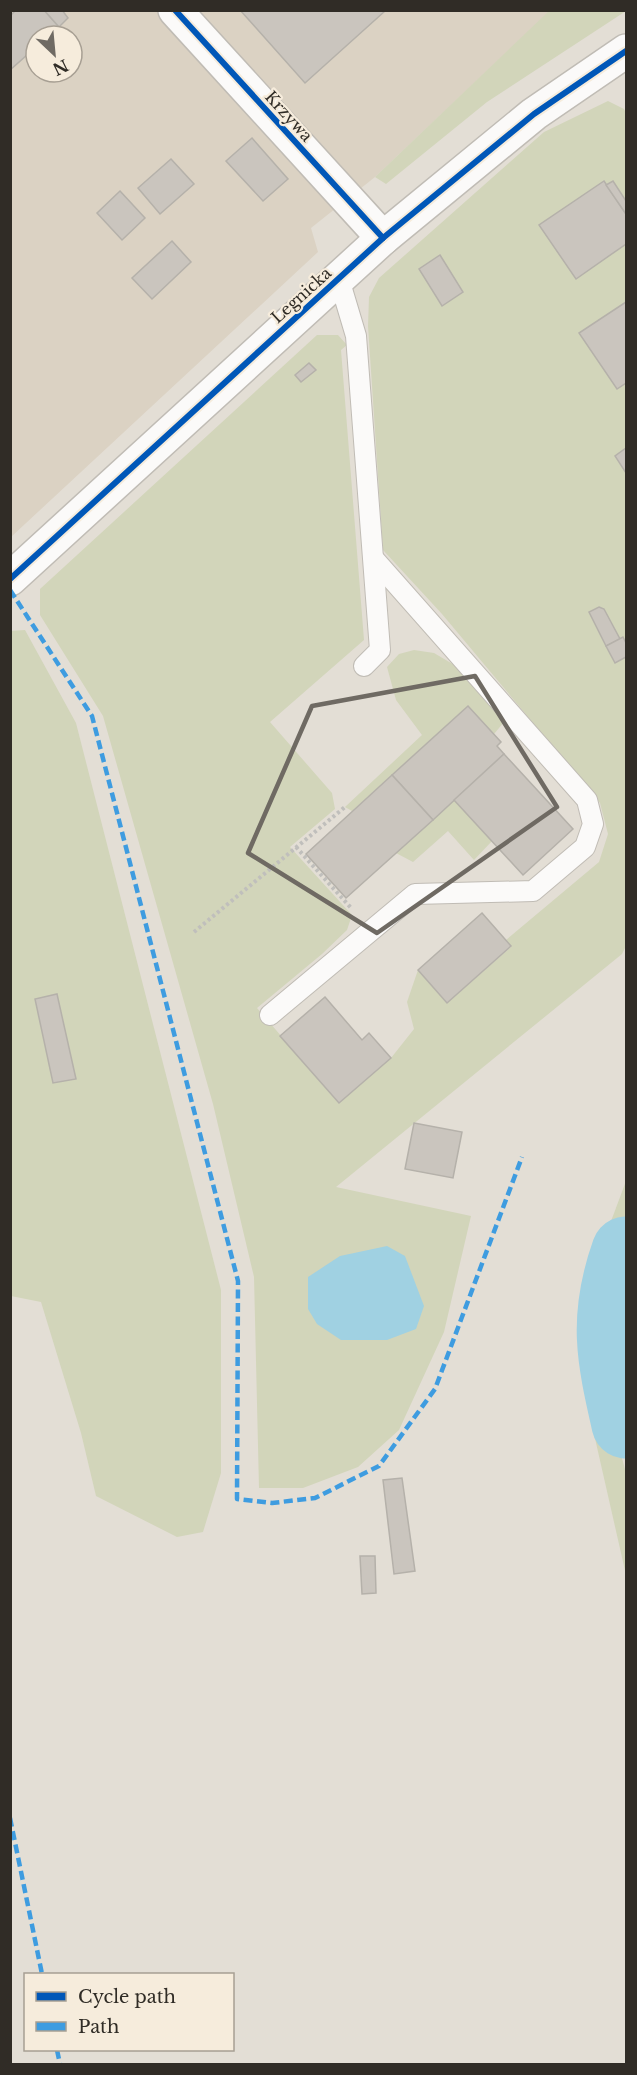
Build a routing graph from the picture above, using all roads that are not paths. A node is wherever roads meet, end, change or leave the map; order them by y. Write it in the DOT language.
graph roads {
  1 [pos="175,10"];
  2 [pos="626,51"];
  3 [pos="383,238"];
  4 [pos="339,279"];
  5 [pos="374,559"];
  6 [pos="10,579"];
  7 [pos="364,666"];
  8 [pos="270,1015"];
  1 -- 3 [label="street, Krzywa"];
  2 -- 3 [label="street, Legnicka"];
  3 -- 4 [label="street, Legnicka"];
  4 -- 5 [label="lane"];
  4 -- 6 [label="street, Legnicka"];
  5 -- 7 [label="lane"];
  5 -- 8 [label="lane"];
}
